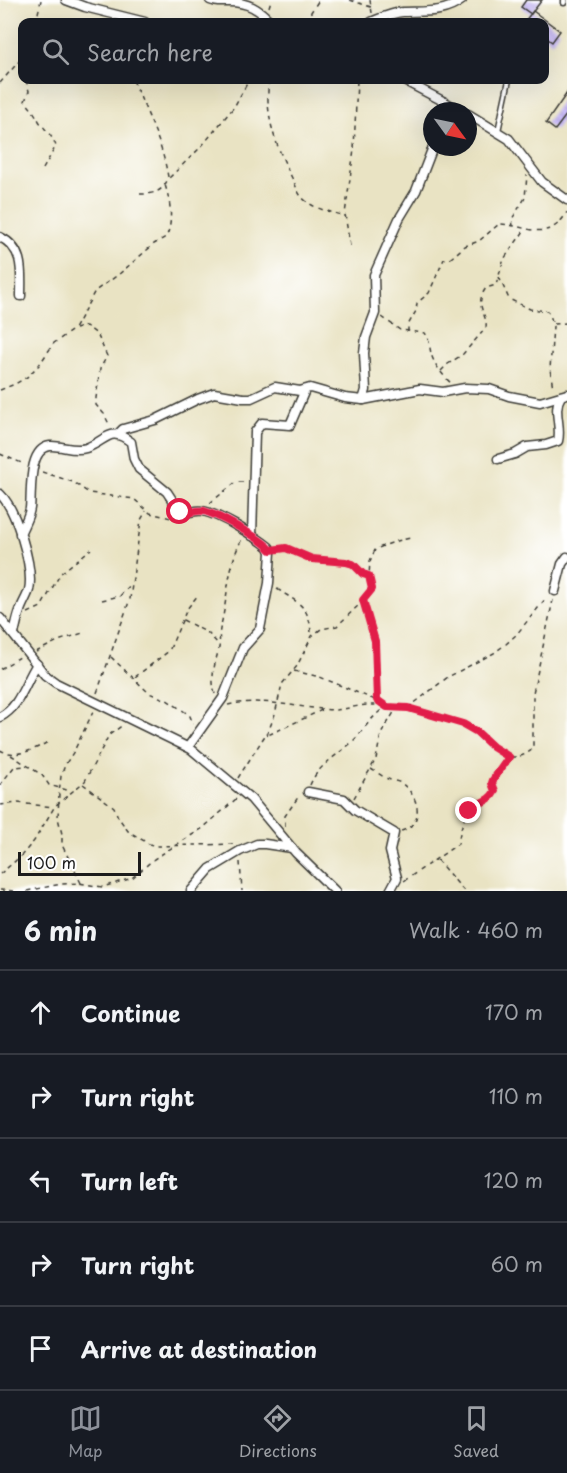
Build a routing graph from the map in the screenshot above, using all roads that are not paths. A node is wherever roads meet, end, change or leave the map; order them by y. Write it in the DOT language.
graph roads {
  1 [pos="66,0"];
  2 [pos="210,0"];
  3 [pos="462,0"];
  4 [pos="129,18"];
  5 [pos="268,18"];
  6 [pos="379,18"];
  7 [pos="410,84"];
  8 [pos="508,84"];
  9 [pos="441,102"];
  10 [pos="477,119"];
  11 [pos="498,131"];
  12 [pos="430,156"];
  13 [pos="567,200"];
  14 [pos="0,237"];
  15 [pos="21,296"];
  16 [pos="305,390"];
  17 [pos="561,396"];
  18 [pos="363,400"];
  19 [pos="118,434"];
  20 [pos="563,439"];
  21 [pos="498,459"];
  22 [pos="0,494"];
  23 [pos="20,534"];
  24 [pos="250,535"];
  25 [pos="567,557"];
  26 [pos="555,591"];
  27 [pos="0,618"];
  28 [pos="14,634"];
  29 [pos="38,664"];
  30 [pos="0,717"];
  31 [pos="188,747"];
  32 [pos="308,792"];
  33 [pos="292,848"];
  34 [pos="392,887"];
  35 [pos="191,891"];
  36 [pos="335,891"];
  1 -- 4 [label="street"];
  2 -- 5 [label="street"];
  3 -- 6 [label="street"];
  7 -- 9 [label="street"];
  8 -- 11 [label="lane"];
  10 -- 11 [label="street"];
  11 -- 13 [label="street"];
  12 -- 18 [label="street"];
  14 -- 15 [label="street"];
  16 -- 18 [label="street"];
  16 -- 19 [label="street"];
  16 -- 24 [label="street"];
  17 -- 18 [label="street"];
  17 -- 20 [label="street"];
  19 -- 23 [label="street"];
  19 -- 24 [label="street"];
  20 -- 21 [label="street"];
  22 -- 23 [label="street"];
  23 -- 28 [label="street"];
  24 -- 31 [label="street"];
  25 -- 26 [label="street"];
  27 -- 28 [label="street"];
  28 -- 29 [label="street"];
  29 -- 30 [label="street"];
  29 -- 31 [label="street"];
  31 -- 33 [label="street"];
  32 -- 34 [label="street"];
  33 -- 35 [label="street"];
  33 -- 36 [label="street"];
}
